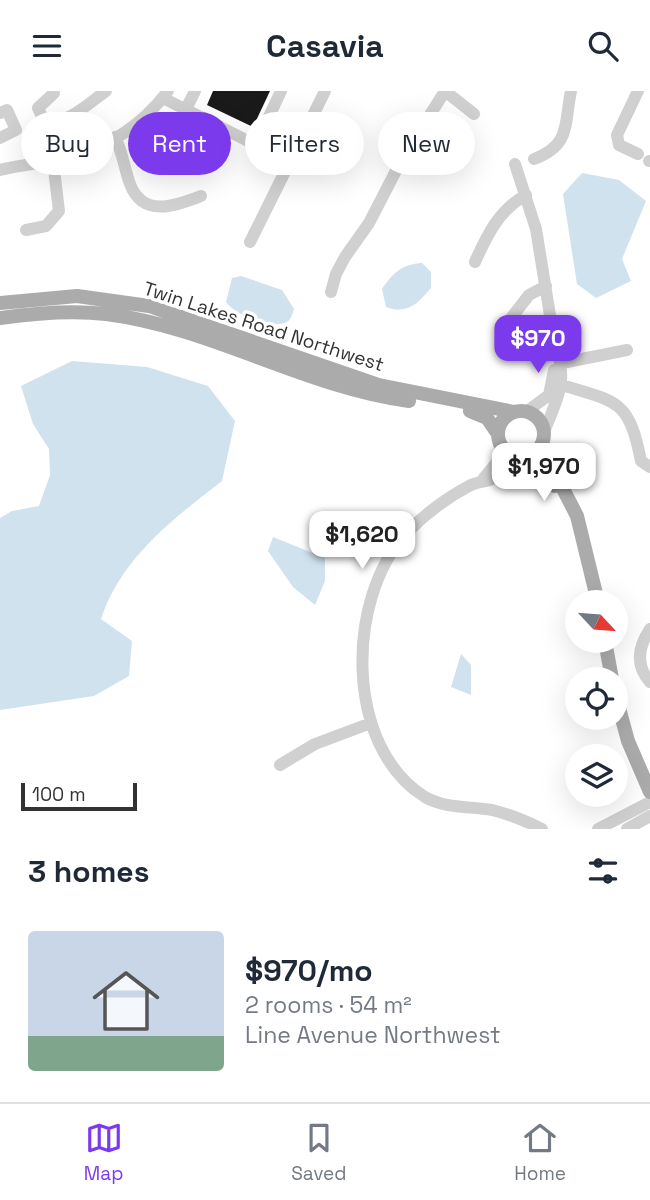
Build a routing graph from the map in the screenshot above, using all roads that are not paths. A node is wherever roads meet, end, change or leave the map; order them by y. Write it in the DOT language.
graph roads {
  1 [pos="106,91"];
  2 [pos="195,91"];
  3 [pos="281,91"];
  4 [pos="325,91"];
  5 [pos="445,91"];
  6 [pos="571,91"];
  7 [pos="638,91"];
  8 [pos="54,93"];
  9 [pos="164,94"];
  10 [pos="186,109"];
  11 [pos="471,112"];
  12 [pos="0,113"];
  13 [pos="115,137"];
  14 [pos="0,138"];
  15 [pos="534,159"];
  16 [pos="645,159"];
  17 [pos="514,165"];
  18 [pos="21,166"];
  19 [pos="0,169"];
  20 [pos="55,175"];
  21 [pos="526,195"];
  22 [pos="201,196"];
  23 [pos="26,230"];
  24 [pos="250,242"];
  25 [pos="475,263"];
  26 [pos="546,286"];
  27 [pos="331,292"];
  28 [pos="0,303"];
  29 [pos="0,318"];
  30 [pos="508,322"];
  31 [pos="555,345"];
  32 [pos="627,350"];
  33 [pos="562,363"];
  34 [pos="562,385"];
  35 [pos="520,412"];
  36 [pos="543,439"];
  37 [pos="500,440"];
  38 [pos="522,457"];
  39 [pos="650,467"];
  40 [pos="480,482"];
  41 [pos="580,529"];
  42 [pos="595,590"];
  43 [pos="650,629"];
  44 [pos="650,682"];
  45 [pos="370,723"];
  46 [pos="625,730"];
  47 [pos="280,765"];
  48 [pos="650,792"];
  49 [pos="650,802"];
  50 [pos="650,817"];
  51 [pos="542,829"];
  52 [pos="598,829"];
  53 [pos="626,829"];
  1 -- 8 [label="street"];
  2 -- 10 [label="street"];
  3 -- 10 [label="street"];
  4 -- 24 [label="street"];
  5 -- 11 [label="street"];
  5 -- 27 [label="street"];
  6 -- 15 [label="street"];
  7 -- 16 [label="street"];
  9 -- 10 [label="street"];
  9 -- 13 [label="street"];
  12 -- 14 [label="street"];
  13 -- 22 [label="street"];
  17 -- 21 [label="street"];
  18 -- 19 [label="street"];
  20 -- 23 [label="street"];
  21 -- 25 [label="street"];
  21 -- 26 [label="street"];
  26 -- 30 [label="street"];
  26 -- 31 [label="street"];
  28 -- 35 [label="main road, Twin Lakes Road Northwest"];
  29 -- 37 [label="main road, Twin Lakes Road Northwest"];
  31 -- 33 [label="street"];
  31 -- 35 [label="street"];
  32 -- 33 [label="street"];
  33 -- 34 [label="street"];
  34 -- 36 [label="street"];
  34 -- 39 [label="street"];
  35 -- 36 [label="main road"];
  35 -- 37 [label="main road"];
  36 -- 38 [label="main road"];
  36 -- 41 [label="main road"];
  37 -- 38 [label="main road"];
  37 -- 40 [label="street"];
  38 -- 40 [label="street"];
  38 -- 41 [label="main road"];
  40 -- 45 [label="street"];
  41 -- 42 [label="main road"];
  43 -- 44 [label="street"];
  45 -- 47 [label="street"];
  45 -- 51 [label="street"];
  46 -- 48 [label="main road"];
  49 -- 52 [label="street"];
  50 -- 53 [label="street"];
}
